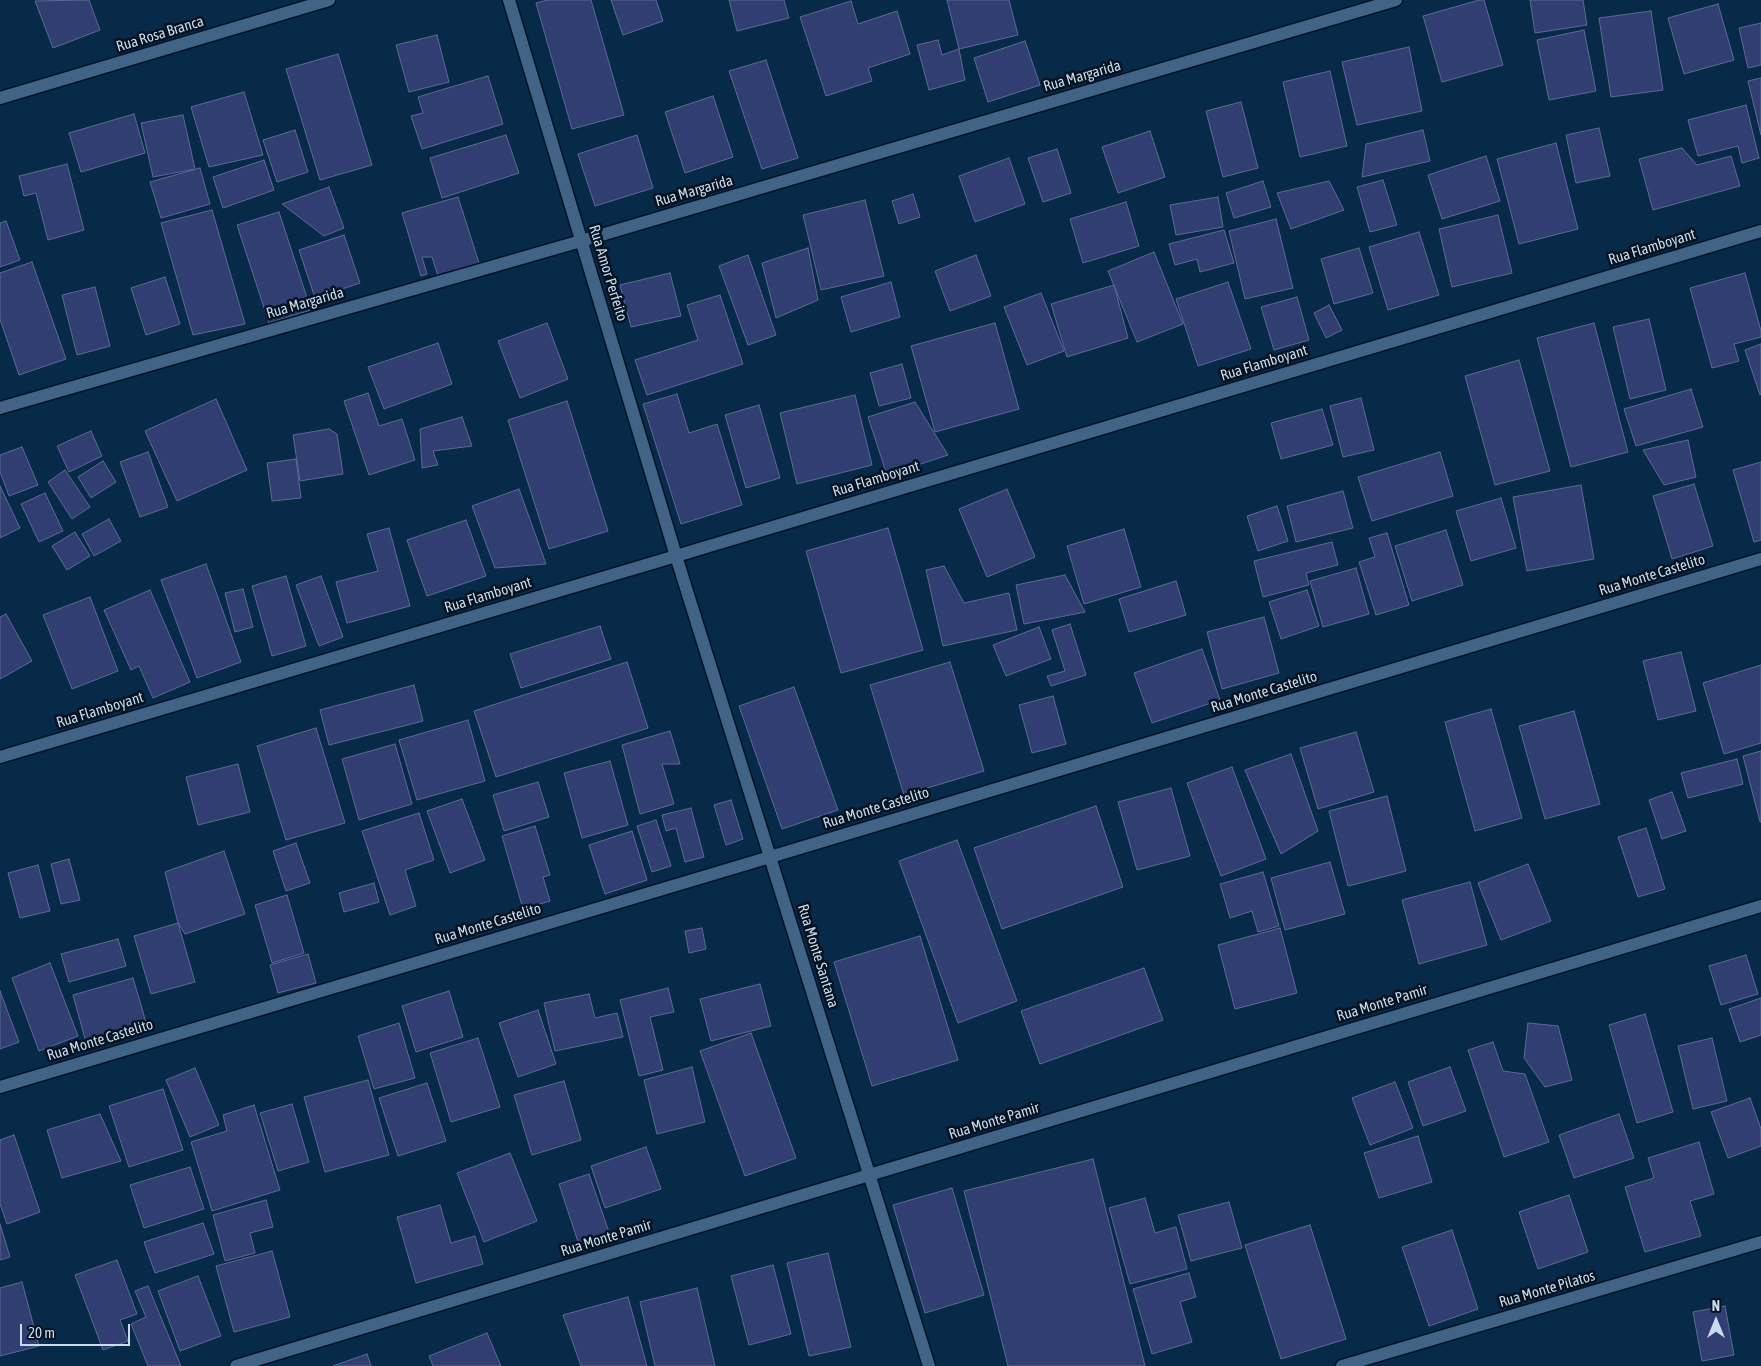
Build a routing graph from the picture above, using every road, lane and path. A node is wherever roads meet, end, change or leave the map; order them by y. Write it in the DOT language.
graph roads {
  1 [pos="329,0"];
  2 [pos="509,0"];
  3 [pos="1396,0"];
  4 [pos="0,98"];
  5 [pos="1761,231"];
  6 [pos="581,241"];
  7 [pos="0,408"];
  8 [pos="676,556"];
  9 [pos="1761,560"];
  10 [pos="0,757"];
  11 [pos="770,857"];
  12 [pos="1761,906"];
  13 [pos="0,1087"];
  14 [pos="869,1175"];
  15 [pos="1761,1242"];
  16 [pos="236,1366"];
  17 [pos="929,1366"];
  18 [pos="1342,1366"];
  1 -- 4 [label="street, Rua Rosa Branca"];
  2 -- 6 [label="street, Rua Amor Perfeito"];
  3 -- 6 [label="street, Rua Margarida"];
  5 -- 8 [label="street, Rua Flamboyant"];
  6 -- 7 [label="street, Rua Margarida"];
  6 -- 8 [label="street, Rua Amor Perfeito"];
  8 -- 10 [label="street, Rua Flamboyant"];
  8 -- 11 [label="street, Rua Monte Santana"];
  9 -- 11 [label="street, Rua Monte Castelito"];
  11 -- 13 [label="street, Rua Monte Castelito"];
  11 -- 14 [label="street, Rua Monte Santana"];
  12 -- 14 [label="street, Rua Monte Pamir"];
  14 -- 16 [label="street, Rua Monte Pamir"];
  14 -- 17 [label="street, Rua Monte Santana"];
  15 -- 18 [label="street, Rua Monte Pilatos"];
}
